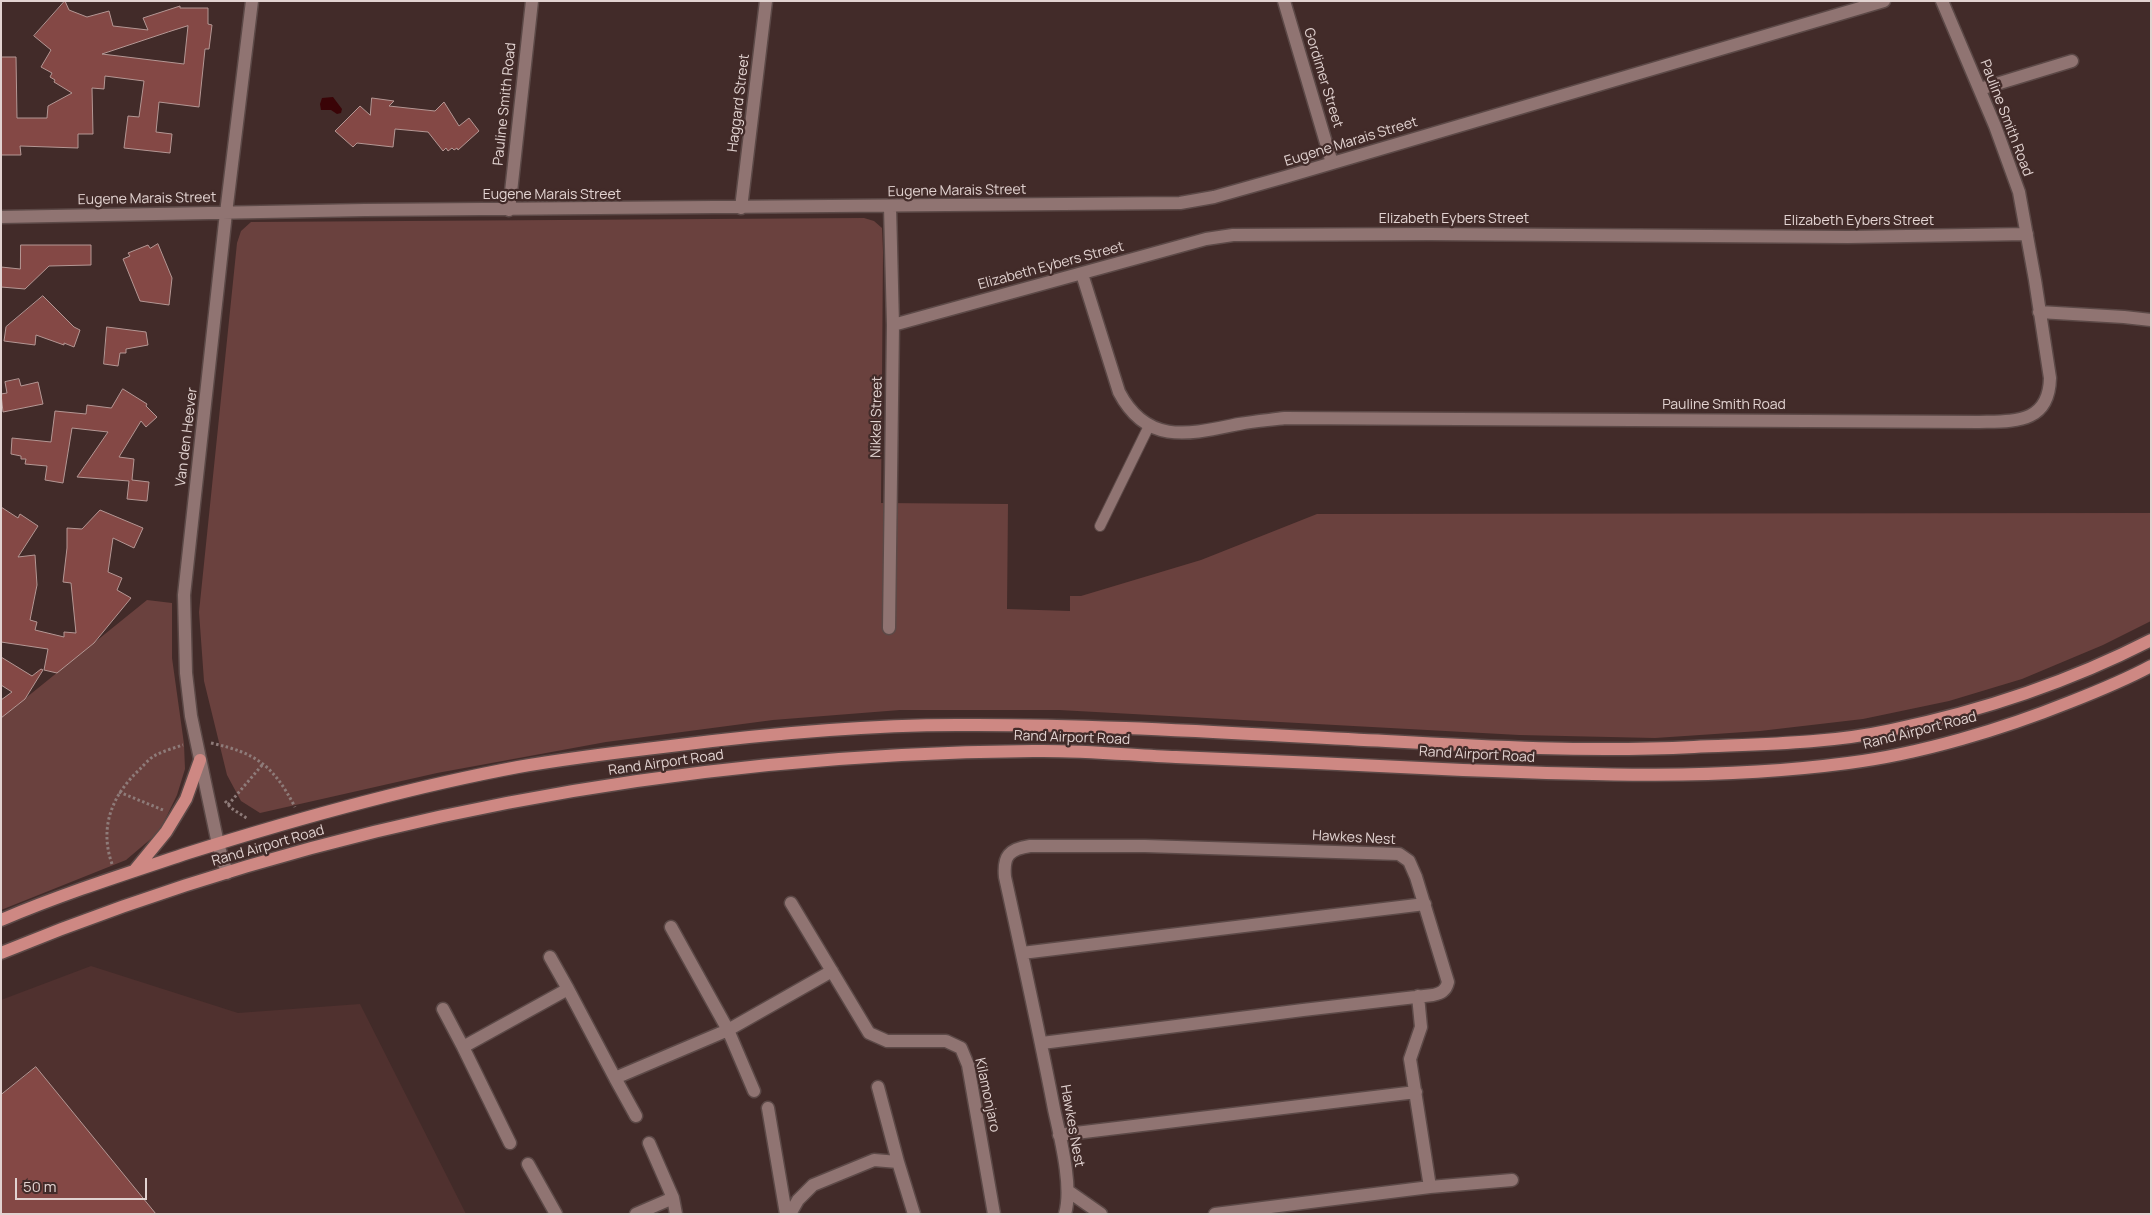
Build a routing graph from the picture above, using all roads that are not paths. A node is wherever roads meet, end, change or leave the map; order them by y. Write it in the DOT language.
graph roads {
  1 [pos="252,1"];
  2 [pos="532,1"];
  3 [pos="766,1"];
  4 [pos="1284,1"];
  5 [pos="1884,1"];
  6 [pos="1942,1"];
  7 [pos="2072,61"];
  8 [pos="1980,89"];
  9 [pos="1332,163"];
  10 [pos="890,207"];
  11 [pos="742,208"];
  12 [pos="509,210"];
  13 [pos="226,213"];
  14 [pos="1,217"];
  15 [pos="2027,234"];
  16 [pos="1082,274"];
  17 [pos="2039,312"];
  18 [pos="2151,320"];
  19 [pos="893,325"];
  20 [pos="1149,426"];
  21 [pos="1100,526"];
  22 [pos="889,628"];
  23 [pos="2151,640"];
  24 [pos="2151,666"];
  25 [pos="200,760"];
  26 [pos="218,844"];
  27 [pos="134,871"];
  28 [pos="227,873"];
  29 [pos="791,903"];
  30 [pos="1425,904"];
  31 [pos="1,920"];
  32 [pos="671,927"];
  33 [pos="1022,952"];
  34 [pos="1,953"];
  35 [pos="550,958"];
  36 [pos="832,971"];
  37 [pos="568,989"];
  38 [pos="1418,996"];
  39 [pos="443,1009"];
  40 [pos="728,1030"];
  41 [pos="1042,1043"];
  42 [pos="463,1047"];
  43 [pos="615,1078"];
  44 [pos="878,1087"];
  45 [pos="754,1091"];
  46 [pos="1416,1092"];
  47 [pos="768,1108"];
  48 [pos="636,1116"];
  49 [pos="1059,1135"];
  50 [pos="510,1142"];
  51 [pos="649,1143"];
  52 [pos="898,1162"];
  53 [pos="528,1164"];
  54 [pos="1512,1180"];
  55 [pos="1430,1187"];
  56 [pos="1068,1191"];
  57 [pos="673,1198"];
  58 [pos="556,1214"];
  59 [pos="636,1214"];
  60 [pos="676,1214"];
  61 [pos="786,1214"];
  62 [pos="790,1214"];
  63 [pos="914,1214"];
  64 [pos="994,1214"];
  65 [pos="1065,1214"];
  66 [pos="1101,1214"];
  67 [pos="1215,1214"];
  1 -- 13 [label="street, Van den Heever"];
  2 -- 12 [label="street, Pauline Smith Road"];
  3 -- 11 [label="street, Haggard Street"];
  4 -- 9 [label="street, Gordimer Street"];
  5 -- 9 [label="street, Eugene Marais Street"];
  6 -- 8 [label="street, Pauline Smith Road"];
  7 -- 8 [label="street"];
  8 -- 15 [label="street, Pauline Smith Road"];
  9 -- 10 [label="street, Eugene Marais Street"];
  10 -- 11 [label="street, Eugene Marais Street"];
  10 -- 19 [label="street, Nikkel Street"];
  11 -- 12 [label="street, Eugene Marais Street"];
  12 -- 13 [label="street, Eugene Marais Street"];
  13 -- 14 [label="street, Eugene Marais Street"];
  13 -- 25 [label="street, Van den Heever"];
  15 -- 16 [label="street, Elizabeth Eybers Street"];
  15 -- 17 [label="street, Pauline Smith Road"];
  16 -- 19 [label="street, Elizabeth Eybers Street"];
  16 -- 20 [label="street, Pauline Smith Road"];
  17 -- 18 [label="street"];
  17 -- 20 [label="street, Pauline Smith Road"];
  19 -- 22 [label="street, Nikkel Street"];
  20 -- 21 [label="lane"];
  23 -- 26 [label="main road, Rand Airport Road"];
  24 -- 28 [label="main road, Rand Airport Road"];
  25 -- 26 [label="street, Van den Heever"];
  25 -- 27 [label="main road"];
  26 -- 27 [label="main road, Rand Airport Road"];
  26 -- 28 [label="street, Van den Heever"];
  27 -- 31 [label="main road, Rand Airport Road"];
  28 -- 34 [label="main road, Rand Airport Road"];
  29 -- 36 [label="street, Kilamonjaro"];
  30 -- 33 [label="street"];
  30 -- 33 [label="street, Hawkes Nest"];
  30 -- 38 [label="street, Hawkes Nest"];
  32 -- 40 [label="street"];
  33 -- 41 [label="street, Hawkes Nest"];
  35 -- 37 [label="street"];
  36 -- 40 [label="street"];
  36 -- 64 [label="street, Kilamonjaro"];
  37 -- 42 [label="street"];
  37 -- 43 [label="street"];
  38 -- 41 [label="street, Hawkes Nest"];
  38 -- 46 [label="street"];
  39 -- 42 [label="street"];
  40 -- 43 [label="street"];
  40 -- 45 [label="street"];
  41 -- 49 [label="street, Hawkes Nest"];
  42 -- 50 [label="street"];
  43 -- 48 [label="street"];
  44 -- 52 [label="street"];
  46 -- 49 [label="street"];
  46 -- 55 [label="street"];
  47 -- 61 [label="street"];
  49 -- 56 [label="street, Hawkes Nest"];
  51 -- 57 [label="street"];
  52 -- 62 [label="street"];
  52 -- 63 [label="street"];
  53 -- 58 [label="street"];
  54 -- 55 [label="street"];
  55 -- 67 [label="street"];
  56 -- 65 [label="street, Hawkes Nest"];
  56 -- 66 [label="street"];
  57 -- 59 [label="street"];
  57 -- 60 [label="street"];
}
